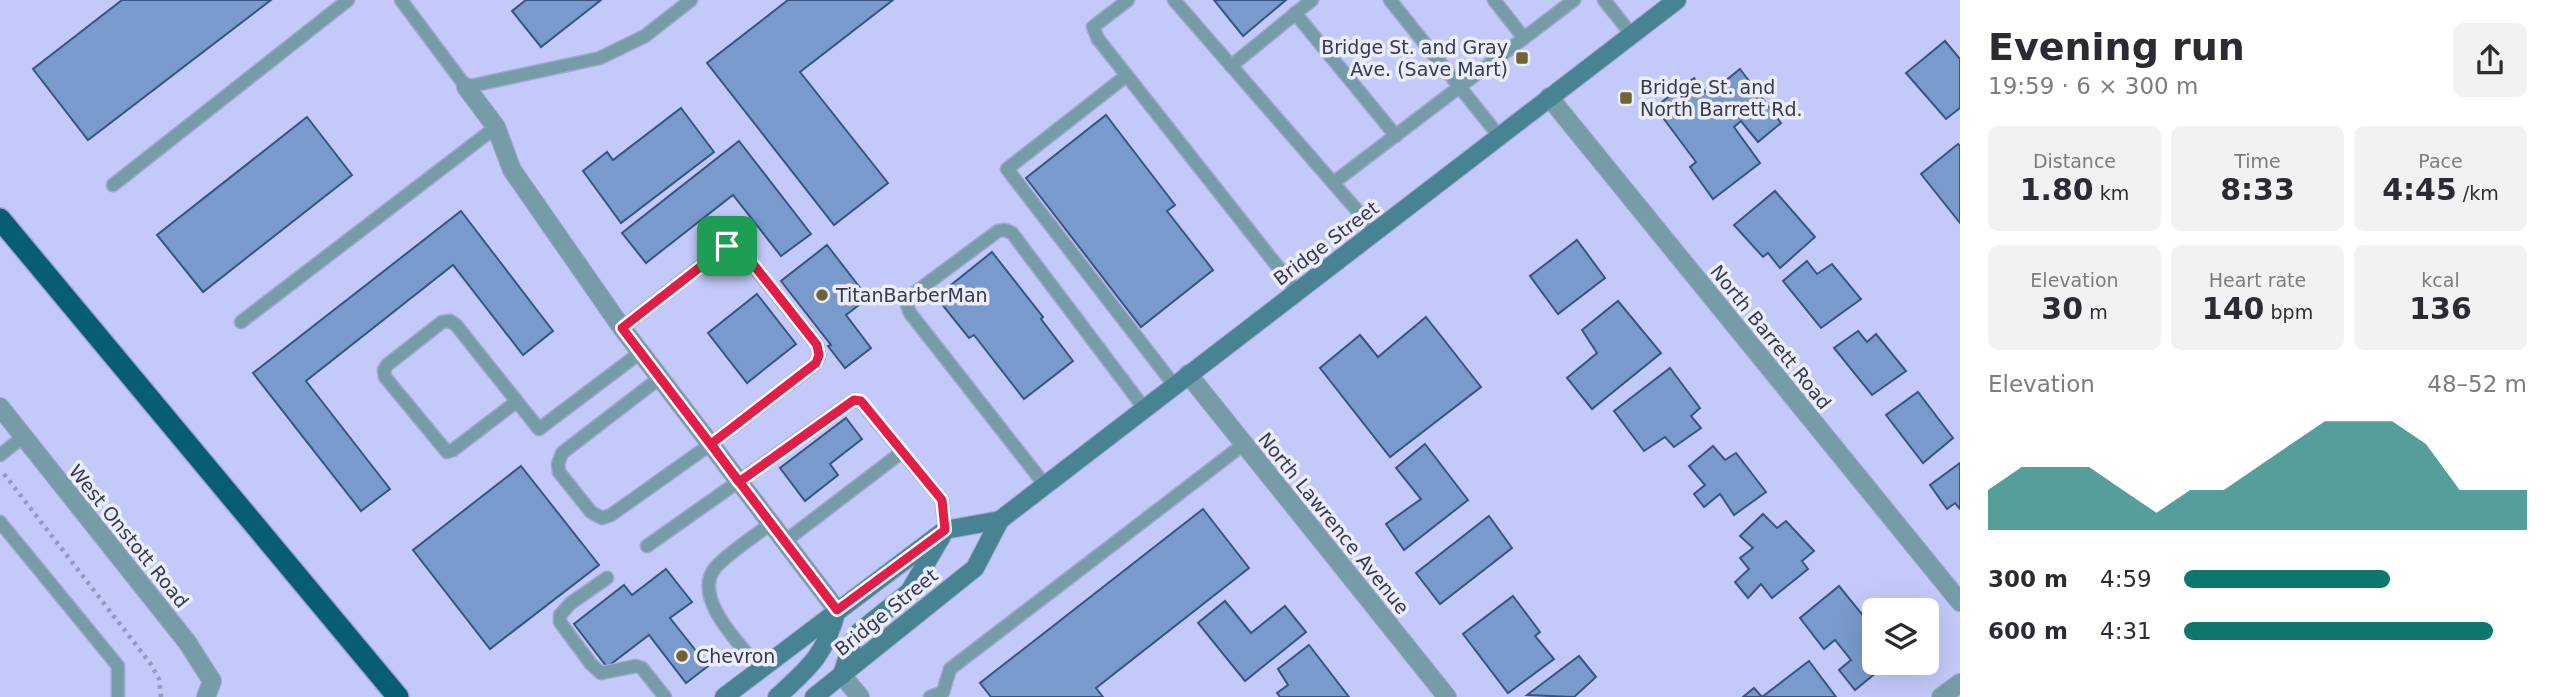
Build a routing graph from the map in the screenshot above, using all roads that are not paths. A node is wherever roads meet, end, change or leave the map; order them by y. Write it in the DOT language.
graph roads {
  1 [pos="348,0"];
  2 [pos="401,0"];
  3 [pos="691,0"];
  4 [pos="1128,0"];
  5 [pos="1174,0"];
  6 [pos="1312,0"];
  7 [pos="1390,0"];
  8 [pos="1494,0"];
  9 [pos="1574,0"];
  10 [pos="1604,0"];
  11 [pos="1677,0"];
  12 [pos="1295,13"];
  13 [pos="1632,35"];
  14 [pos="1524,38"];
  15 [pos="1231,66"];
  16 [pos="1126,76"];
  17 [pos="466,87"];
  18 [pos="1460,87"];
  19 [pos="1549,97"];
  20 [pos="496,127"];
  21 [pos="1396,136"];
  22 [pos="1499,136"];
  23 [pos="1333,183"];
  24 [pos="113,185"];
  25 [pos="0,219"];
  26 [pos="1375,232"];
  27 [pos="1297,291"];
  28 [pos="241,322"];
  29 [pos="622,328"];
  30 [pos="641,352"];
  31 [pos="661,377"];
  32 [pos="1181,380"];
  33 [pos="516,402"];
  34 [pos="0,407"];
  35 [pos="1144,408"];
  36 [pos="23,437"];
  37 [pos="711,444"];
  38 [pos="1244,444"];
  39 [pos="902,452"];
  40 [pos="0,455"];
  41 [pos="739,482"];
  42 [pos="1045,485"];
  43 [pos="1000,520"];
  44 [pos="0,522"];
  45 [pos="770,524"];
  46 [pos="945,530"];
  47 [pos="784,542"];
  48 [pos="648,546"];
  49 [pos="607,578"];
  50 [pos="1960,602"];
  51 [pos="837,610"];
  52 [pos="760,669"];
  53 [pos="842,675"];
  54 [pos="1960,683"];
  55 [pos="945,694"];
  56 [pos="118,697"];
  57 [pos="206,697"];
  58 [pos="398,697"];
  59 [pos="665,697"];
  60 [pos="724,697"];
  61 [pos="778,697"];
  62 [pos="814,697"];
  63 [pos="860,697"];
  64 [pos="930,697"];
  65 [pos="1447,697"];
  66 [pos="1941,697"];
  1 -- 24 [label="lane"];
  2 -- 17 [label="lane"];
  3 -- 17 [label="lane"];
  4 -- 16 [label="lane"];
  5 -- 15 [label="lane"];
  6 -- 12 [label="lane"];
  7 -- 18 [label="lane"];
  8 -- 14 [label="lane"];
  9 -- 14 [label="lane"];
  10 -- 13 [label="lane"];
  11 -- 13 [label="main road, Bridge Street"];
  12 -- 15 [label="lane"];
  12 -- 21 [label="lane"];
  13 -- 19 [label="main road, Bridge Street"];
  14 -- 18 [label="lane"];
  15 -- 23 [label="lane"];
  16 -- 27 [label="lane"];
  16 -- 32 [label="lane"];
  17 -- 20 [label="street"];
  18 -- 21 [label="lane"];
  18 -- 22 [label="lane"];
  19 -- 22 [label="main road, Bridge Street"];
  19 -- 50 [label="street, North Barrett Road"];
  20 -- 28 [label="lane"];
  20 -- 29 [label="street"];
  21 -- 23 [label="lane"];
  22 -- 26 [label="main road, Bridge Street"];
  23 -- 26 [label="lane"];
  25 -- 58 [label="highway"];
  26 -- 27 [label="main road, Bridge Street"];
  27 -- 32 [label="main road, Bridge Street"];
  29 -- 30 [label="street"];
  29 -- 37 [label="lane"];
  30 -- 31 [label="street"];
  30 -- 33 [label="lane"];
  31 -- 37 [label="street"];
  31 -- 37 [label="lane"];
  32 -- 35 [label="main road, Bridge Street"];
  32 -- 38 [label="street, North Lawrence Avenue"];
  33 -- 33 [label="lane"];
  34 -- 36 [label="street, West Onstott Road"];
  35 -- 42 [label="main road, Bridge Street"];
  35 -- 42 [label="lane"];
  36 -- 40 [label="lane"];
  36 -- 57 [label="street, West Onstott Road"];
  37 -- 41 [label="street"];
  38 -- 55 [label="lane"];
  38 -- 65 [label="street, North Lawrence Avenue"];
  39 -- 41 [label="lane"];
  39 -- 46 [label="lane"];
  39 -- 47 [label="lane"];
  41 -- 45 [label="street"];
  41 -- 48 [label="lane"];
  42 -- 43 [label="main road, Bridge Street"];
  43 -- 46 [label="main road, Bridge Street"];
  43 -- 53 [label="main road, Bridge Street"];
  44 -- 56 [label="lane"];
  45 -- 47 [label="street"];
  45 -- 52 [label="lane"];
  46 -- 51 [label="main road, Bridge Street"];
  46 -- 53 [label="main road"];
  47 -- 51 [label="street"];
  49 -- 59 [label="lane"];
  51 -- 52 [label="main road, Bridge Street"];
  51 -- 61 [label="main road"];
  52 -- 60 [label="main road, Bridge Street"];
  53 -- 62 [label="main road, Bridge Street"];
  53 -- 63 [label="street"];
  54 -- 66 [label="street"];
  55 -- 64 [label="lane"];
}
